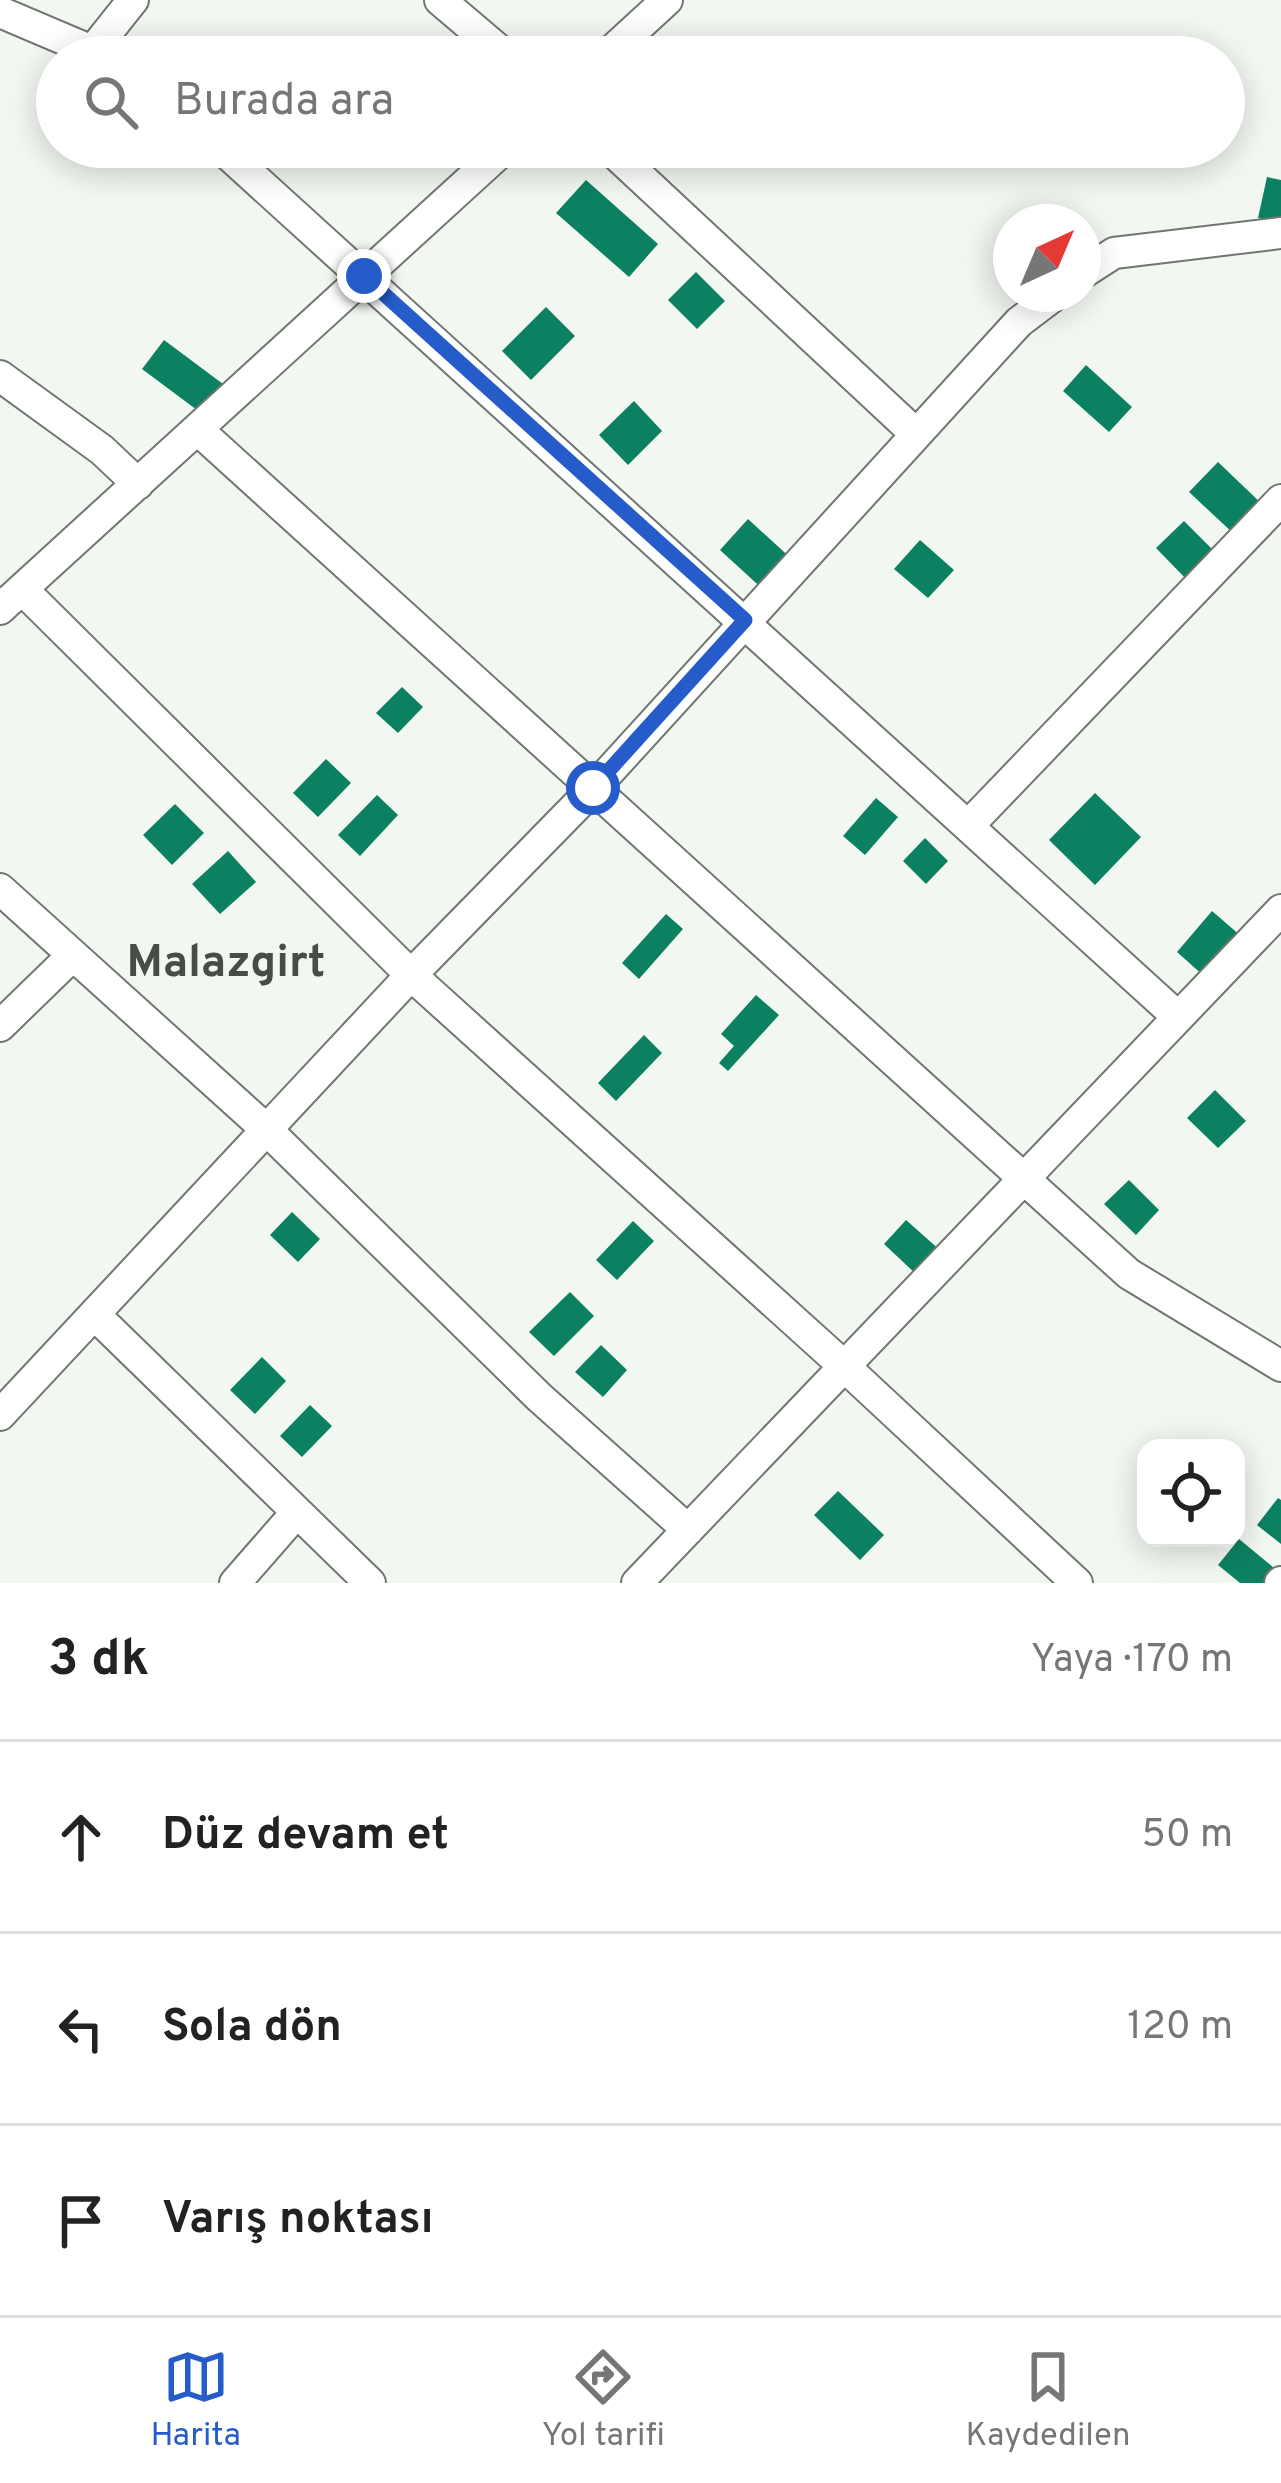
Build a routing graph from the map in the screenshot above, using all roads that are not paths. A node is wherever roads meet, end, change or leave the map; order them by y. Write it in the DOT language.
graph roads {
  1 [pos="133,0"];
  2 [pos="440,0"];
  3 [pos="667,0"];
  4 [pos="0,12"];
  5 [pos="59,36"];
  6 [pos="111,36"];
  7 [pos="482,36"];
  8 [pos="628,36"];
  9 [pos="243,168"];
  10 [pos="483,168"];
  11 [pos="631,168"];
  12 [pos="1281,233"];
  13 [pos="1101,261"];
  14 [pos="364,276"];
  15 [pos="1032,312"];
  16 [pos="0,376"];
  17 [pos="198,430"];
  18 [pos="916,434"];
  19 [pos="138,484"];
  20 [pos="1281,500"];
  21 [pos="11,599"];
  22 [pos="745,620"];
  23 [pos="593,788"];
  24 [pos="968,826"];
  25 [pos="0,889"];
  26 [pos="1281,910"];
  27 [pos="73,955"];
  28 [pos="411,975"];
  29 [pos="1178,1017"];
  30 [pos="0,1026"];
  31 [pos="268,1131"];
  32 [pos="1024,1180"];
  33 [pos="95,1315"];
  34 [pos="844,1366"];
  35 [pos="1281,1366"];
  36 [pos="0,1415"];
  37 [pos="297,1512"];
  38 [pos="688,1530"];
  39 [pos="235,1583"];
  40 [pos="370,1583"];
  41 [pos="637,1583"];
  42 [pos="1077,1583"];
  1 -- 6 [label="street"];
  2 -- 7 [label="street"];
  3 -- 8 [label="street"];
  4 -- 5 [label="street"];
  9 -- 14 [label="street"];
  10 -- 14 [label="street"];
  11 -- 18 [label="street"];
  12 -- 13 [label="street"];
  14 -- 17 [label="street"];
  14 -- 22 [label="street"];
  15 -- 18 [label="street"];
  16 -- 19 [label="street"];
  17 -- 19 [label="street"];
  17 -- 23 [label="street"];
  18 -- 22 [label="street"];
  19 -- 21 [label="street"];
  20 -- 24 [label="street"];
  21 -- 28 [label="street"];
  22 -- 23 [label="street"];
  22 -- 24 [label="street"];
  23 -- 28 [label="street"];
  23 -- 32 [label="street"];
  24 -- 29 [label="street"];
  25 -- 27 [label="street"];
  26 -- 29 [label="street"];
  27 -- 30 [label="street"];
  27 -- 31 [label="street"];
  28 -- 31 [label="street"];
  28 -- 34 [label="street"];
  29 -- 32 [label="street"];
  31 -- 33 [label="street"];
  31 -- 38 [label="street"];
  32 -- 34 [label="street"];
  32 -- 35 [label="street"];
  33 -- 36 [label="street"];
  33 -- 37 [label="street"];
  34 -- 38 [label="street"];
  34 -- 42 [label="street"];
  37 -- 39 [label="street"];
  37 -- 40 [label="street"];
  38 -- 41 [label="street"];
}
